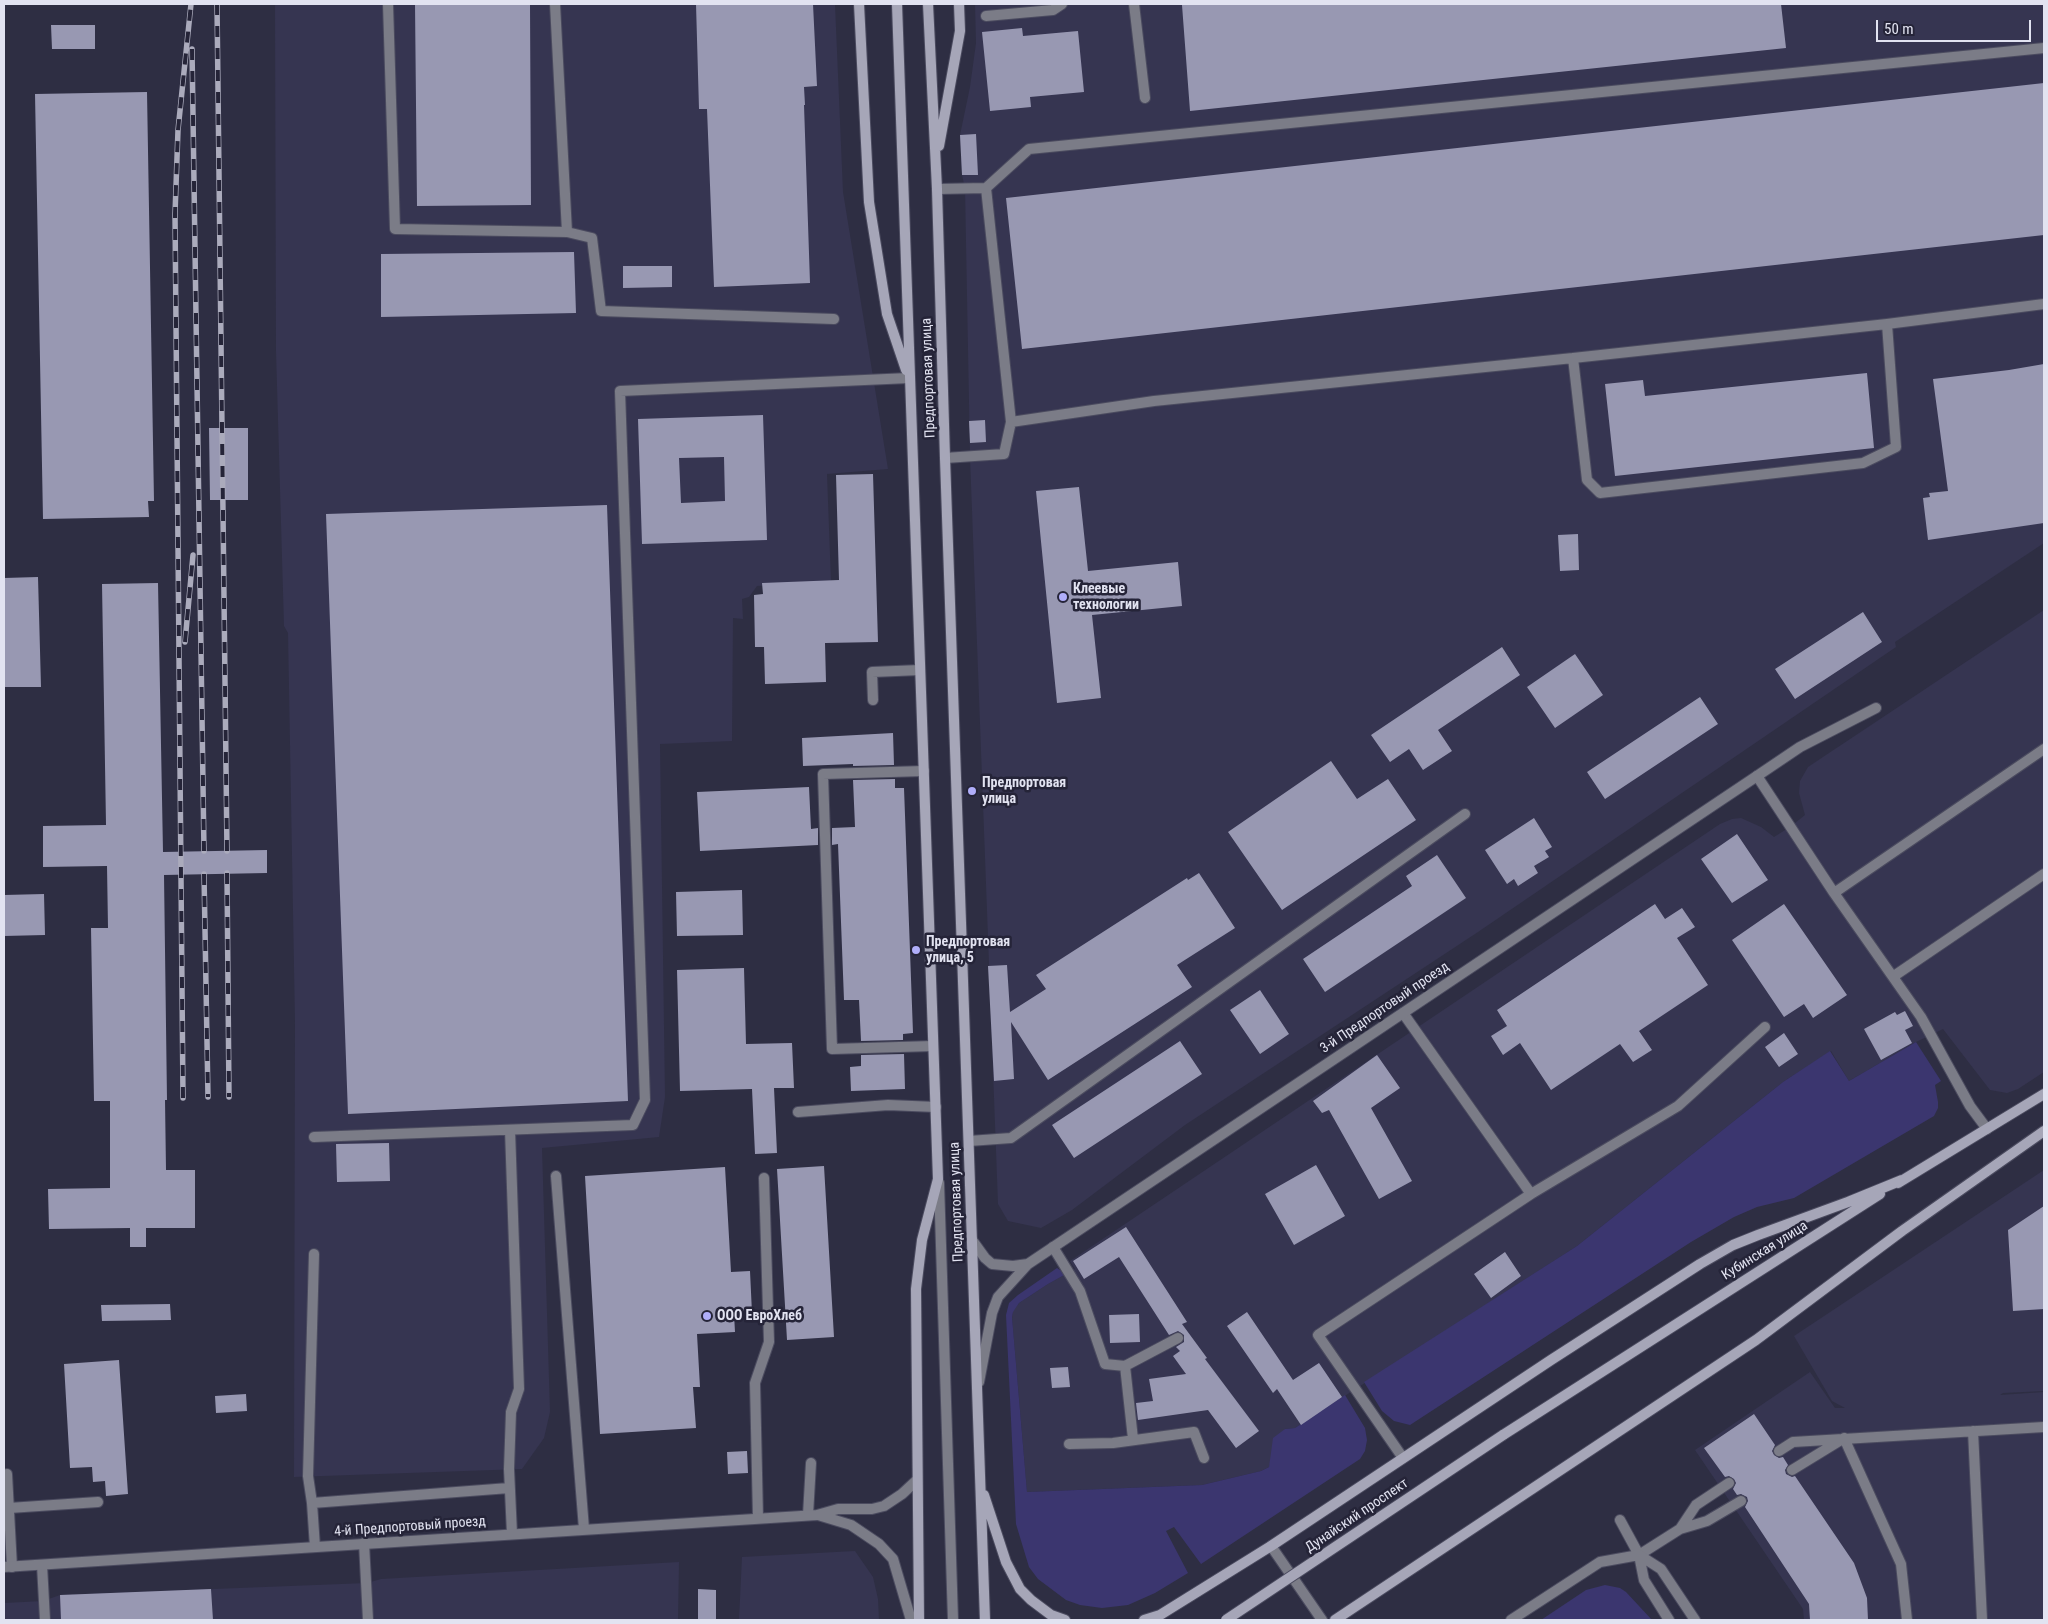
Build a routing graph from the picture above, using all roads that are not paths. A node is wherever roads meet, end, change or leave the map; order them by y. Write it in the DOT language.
graph roads {
  1 [pos="388,4"];
  2 [pos="555,4"];
  3 [pos="859,4"];
  4 [pos="897,4"];
  5 [pos="928,4"];
  6 [pos="959,4"];
  7 [pos="1062,4"];
  8 [pos="1134,4"];
  9 [pos="986,16"];
  10 [pos="2044,48"];
  11 [pos="1145,98"];
  12 [pos="936,162"];
  13 [pos="986,188"];
  14 [pos="937,189"];
  15 [pos="567,232"];
  16 [pos="2044,304"];
  17 [pos="834,319"];
  18 [pos="1887,324"];
  19 [pos="1573,358"];
  20 [pos="909,378"];
  21 [pos="1011,422"];
  22 [pos="945,458"];
  23 [pos="920,670"];
  24 [pos="873,700"];
  25 [pos="1876,708"];
  26 [pos="2044,749"];
  27 [pos="924,771"];
  28 [pos="1757,776"];
  29 [pos="1466,814"];
  30 [pos="2044,874"];
  31 [pos="1834,894"];
  32 [pos="1894,976"];
  33 [pos="1403,1012"];
  34 [pos="1765,1027"];
  35 [pos="933,1046"];
  36 [pos="2044,1094"];
  37 [pos="936,1107"];
  38 [pos="798,1112"];
  39 [pos="1987,1129"];
  40 [pos="510,1130"];
  41 [pos="2044,1131"];
  42 [pos="314,1137"];
  43 [pos="969,1141"];
  44 [pos="556,1176"];
  45 [pos="764,1178"];
  46 [pos="938,1179"];
  47 [pos="1902,1180"];
  48 [pos="1531,1194"];
  49 [pos="972,1240"];
  50 [pos="1053,1248"];
  51 [pos="314,1254"];
  52 [pos="1028,1264"];
  53 [pos="1178,1338"];
  54 [pos="1125,1366"];
  55 [pos="977,1392"];
  56 [pos="2044,1427"];
  57 [pos="1973,1431"];
  58 [pos="1503,1435"];
  59 [pos="1844,1438"];
  60 [pos="1133,1440"];
  61 [pos="1069,1444"];
  62 [pos="1779,1451"];
  63 [pos="1204,1458"];
  64 [pos="1402,1458"];
  65 [pos="811,1463"];
  66 [pos="1792,1470"];
  67 [pos="7,1474"];
  68 [pos="916,1481"];
  69 [pos="1729,1483"];
  70 [pos="980,1484"];
  71 [pos="509,1488"];
  72 [pos="1741,1501"];
  73 [pos="98,1502"];
  74 [pos="312,1503"];
  75 [pos="9,1508"];
  76 [pos="813,1515"];
  77 [pos="758,1518"];
  78 [pos="1620,1520"];
  79 [pos="1680,1528"];
  80 [pos="584,1529"];
  81 [pos="512,1534"];
  82 [pos="364,1543"];
  83 [pos="1271,1546"];
  84 [pos="315,1547"];
  85 [pos="1639,1555"];
  86 [pos="42,1565"];
  87 [pos="8,1567"];
  88 [pos="986,1618"];
  89 [pos="45,1620"];
  90 [pos="368,1620"];
  91 [pos="911,1620"];
  92 [pos="919,1620"];
  93 [pos="953,1620"];
  94 [pos="1065,1620"];
  95 [pos="1144,1620"];
  96 [pos="1226,1620"];
  97 [pos="1322,1620"];
  98 [pos="1335,1620"];
  99 [pos="1511,1620"];
  100 [pos="1669,1620"];
  101 [pos="1695,1620"];
  102 [pos="1907,1620"];
  103 [pos="1982,1620"];
  1 -- 15 [label="street"];
  2 -- 15 [label="street"];
  3 -- 20 [label="main road"];
  4 -- 20 [label="main road, Предпортовая улица"];
  5 -- 12 [label="main road, Предпортовая улица"];
  6 -- 12 [label="main road"];
  7 -- 9 [label="street"];
  8 -- 11 [label="street"];
  10 -- 13 [label="street"];
  12 -- 14 [label="main road, Предпортовая улица"];
  13 -- 14 [label="street"];
  13 -- 21 [label="street"];
  14 -- 22 [label="main road, Предпортовая улица"];
  15 -- 17 [label="street"];
  16 -- 18 [label="street"];
  18 -- 19 [label="street"];
  18 -- 19 [label="street"];
  19 -- 21 [label="street"];
  20 -- 23 [label="main road, Предпортовая улица"];
  20 -- 40 [label="street"];
  21 -- 22 [label="street"];
  22 -- 43 [label="main road, Предпортовая улица"];
  23 -- 24 [label="street"];
  23 -- 27 [label="main road, Предпортовая улица"];
  25 -- 28 [label="street, 3-й Предпортовый проезд"];
  26 -- 31 [label="street"];
  27 -- 35 [label="main road, Предпортовая улица"];
  27 -- 35 [label="street"];
  28 -- 31 [label="street"];
  28 -- 33 [label="street, 3-й Предпортовый проезд"];
  29 -- 43 [label="street"];
  30 -- 32 [label="street"];
  31 -- 32 [label="street"];
  32 -- 39 [label="street"];
  33 -- 48 [label="street"];
  33 -- 50 [label="street, 3-й Предпортовый проезд"];
  34 -- 48 [label="street"];
  35 -- 37 [label="main road, Предпортовая улица"];
  36 -- 39 [label="main road, Кубинская улица"];
  37 -- 38 [label="street"];
  37 -- 46 [label="main road, Предпортовая улица"];
  39 -- 47 [label="main road, Кубинская улица"];
  40 -- 42 [label="street"];
  40 -- 71 [label="street"];
  41 -- 98 [label="main road"];
  43 -- 49 [label="main road, Предпортовая улица"];
  44 -- 80 [label="street"];
  45 -- 77 [label="street"];
  46 -- 68 [label="main road"];
  46 -- 93 [label="street, Предпортовая улица"];
  47 -- 58 [label="main road, Кубинская улица"];
  47 -- 64 [label="main road"];
  48 -- 64 [label="street"];
  49 -- 52 [label="street, 3-й Предпортовый проезд"];
  49 -- 55 [label="main road, Предпортовая улица"];
  50 -- 52 [label="street, 3-й Предпортовый проезд"];
  50 -- 54 [label="street"];
  51 -- 74 [label="street"];
  52 -- 55 [label="street, 3-й Предпортовый проезд"];
  53 -- 54 [label="street"];
  54 -- 60 [label="street"];
  55 -- 70 [label="main road, Предпортовая улица"];
  56 -- 57 [label="street"];
  57 -- 59 [label="street"];
  57 -- 103 [label="street"];
  58 -- 96 [label="main road, Дунайский проспект, bridge"];
  59 -- 62 [label="street"];
  59 -- 66 [label="street"];
  59 -- 102 [label="street"];
  60 -- 61 [label="street"];
  60 -- 63 [label="street"];
  64 -- 83 [label="main road"];
  65 -- 76 [label="street"];
  67 -- 75 [label="street"];
  68 -- 76 [label="street"];
  68 -- 92 [label="main road"];
  69 -- 79 [label="street"];
  70 -- 88 [label="main road, Предпортовая улица"];
  70 -- 94 [label="main road"];
  71 -- 74 [label="street"];
  71 -- 81 [label="street"];
  72 -- 79 [label="street"];
  73 -- 75 [label="street"];
  74 -- 84 [label="street"];
  75 -- 87 [label="street"];
  76 -- 77 [label="street, 4-й Предпортовый проезд"];
  76 -- 91 [label="street"];
  77 -- 80 [label="street, 4-й Предпортовый проезд"];
  78 -- 85 [label="street"];
  79 -- 85 [label="street"];
  80 -- 81 [label="street, 4-й Предпортовый проезд"];
  81 -- 82 [label="street, 4-й Предпортовый проезд"];
  82 -- 84 [label="street, 4-й Предпортовый проезд"];
  82 -- 90 [label="street"];
  83 -- 95 [label="main road"];
  83 -- 97 [label="street"];
  84 -- 86 [label="street, 4-й Предпортовый проезд"];
  85 -- 99 [label="street"];
  85 -- 100 [label="street"];
  85 -- 101 [label="street"];
  86 -- 87 [label="street, 4-й Предпортовый проезд"];
  86 -- 89 [label="street"];
}
